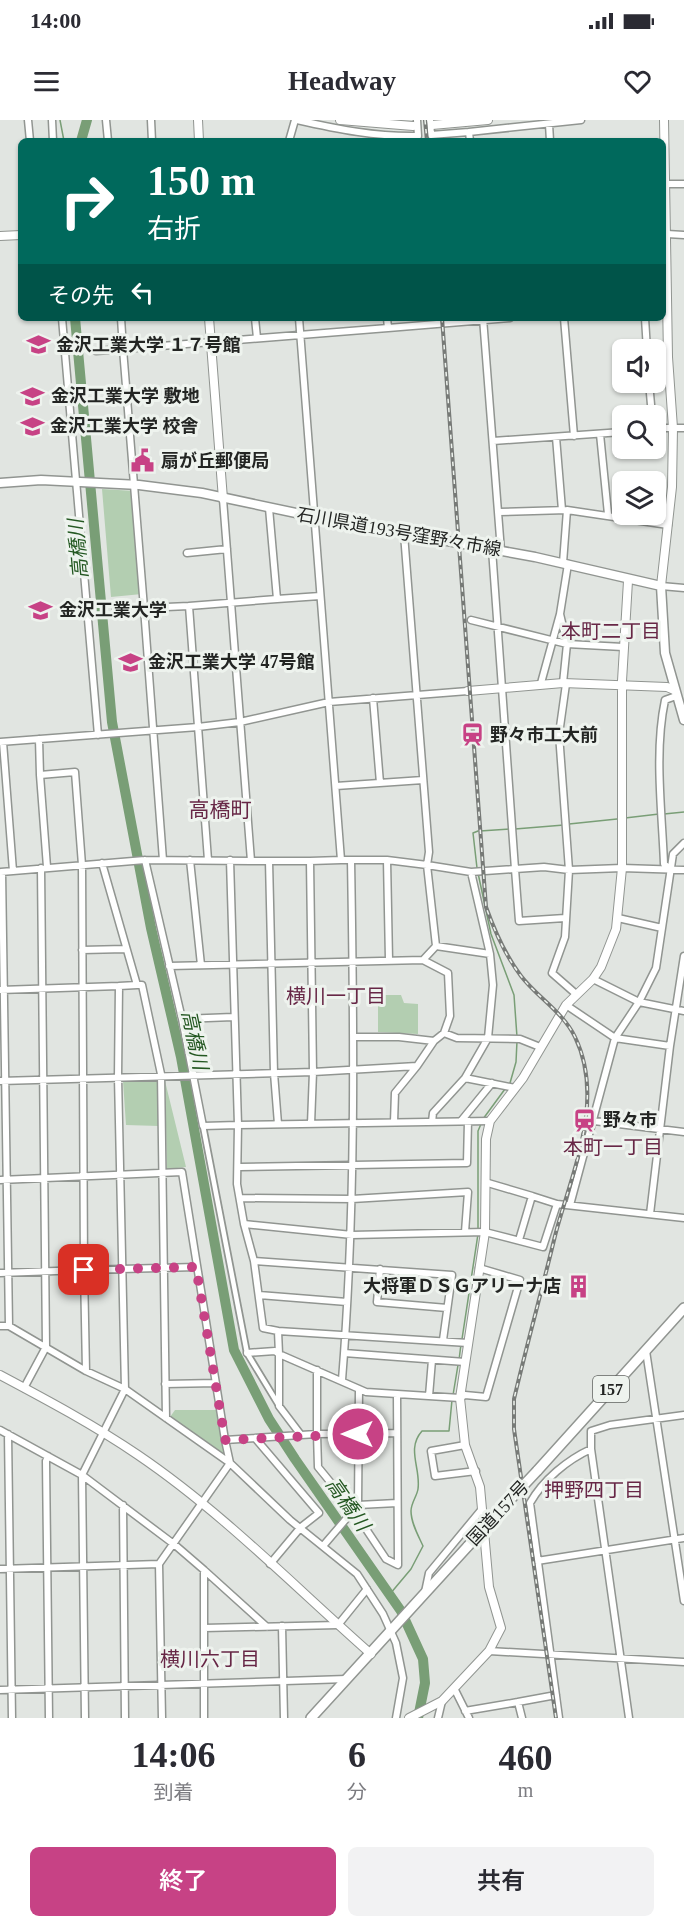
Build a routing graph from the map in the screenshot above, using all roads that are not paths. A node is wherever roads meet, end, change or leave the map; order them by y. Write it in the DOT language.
graph roads {
  1 [pos="28,120"];
  2 [pos="52,120"];
  3 [pos="106,120"];
  4 [pos="151,120"];
  5 [pos="198,120"];
  6 [pos="296,120"];
  7 [pos="340,120"];
  8 [pos="488,120"];
  9 [pos="581,120"];
  10 [pos="664,120"];
  11 [pos="415,123"];
  12 [pos="431,123"];
  13 [pos="549,124"];
  14 [pos="469,132"];
  15 [pos="30,138"];
  16 [pos="53,138"];
  17 [pos="108,138"];
  18 [pos="152,138"];
  19 [pos="199,138"];
  20 [pos="290,138"];
  21 [pos="405,138"];
  22 [pos="418,138"];
  23 [pos="470,138"];
  24 [pos="550,138"];
  25 [pos="664,138"];
  26 [pos="666,184"];
  27 [pos="684,184"];
  28 [pos="666,209"];
  29 [pos="667,234"];
  30 [pos="18,235"];
  31 [pos="684,235"];
  32 [pos="0,236"];
  33 [pos="666,305"];
  34 [pos="62,321"];
  35 [pos="121,321"];
  36 [pos="209,321"];
  37 [pos="255,321"];
  38 [pos="300,321"];
  39 [pos="387,321"];
  40 [pos="462,321"];
  41 [pos="483,321"];
  42 [pos="564,321"];
  43 [pos="645,321"];
  44 [pos="388,328"];
  45 [pos="301,334"];
  46 [pos="257,338"];
  47 [pos="646,339"];
  48 [pos="210,341"];
  49 [pos="123,349"];
  50 [pos="96,351"];
  51 [pos="666,428"];
  52 [pos="673,428"];
  53 [pos="684,428"];
  54 [pos="612,433"];
  55 [pos="600,434"];
  56 [pos="574,436"];
  57 [pos="556,437"];
  58 [pos="493,441"];
  59 [pos="76,482"];
  60 [pos="0,483"];
  61 [pos="134,485"];
  62 [pos="223,499"];
  63 [pos="269,508"];
  64 [pos="565,510"];
  65 [pos="499,512"];
  66 [pos="608,514"];
  67 [pos="315,517"];
  68 [pos="668,525"];
  69 [pos="404,534"];
  70 [pos="227,549"];
  71 [pos="496,550"];
  72 [pos="187,553"];
  73 [pos="565,564"];
  74 [pos="628,580"];
  75 [pos="661,586"];
  76 [pos="684,588"];
  77 [pos="320,596"];
  78 [pos="277,599"];
  79 [pos="232,602"];
  80 [pos="189,606"];
  81 [pos="144,608"];
  82 [pos="116,610"];
  83 [pos="560,614"];
  84 [pos="471,620"];
  85 [pos="496,625"];
  86 [pos="552,640"];
  87 [pos="567,644"];
  88 [pos="623,647"];
  89 [pos="541,683"];
  90 [pos="565,683"];
  91 [pos="622,686"];
  92 [pos="501,687"];
  93 [pos="468,691"];
  94 [pos="678,692"];
  95 [pos="417,694"];
  96 [pos="373,698"];
  97 [pos="329,702"];
  98 [pos="684,720"];
  99 [pos="240,722"];
  100 [pos="198,727"];
  101 [pos="153,730"];
  102 [pos="98,735"];
  103 [pos="39,739"];
  104 [pos="1,742"];
  105 [pos="40,775"];
  106 [pos="423,780"];
  107 [pos="380,783"];
  108 [pos="336,786"];
  109 [pos="684,843"];
  110 [pos="145,860"];
  111 [pos="164,860"];
  112 [pos="190,860"];
  113 [pos="208,860"];
  114 [pos="230,860"];
  115 [pos="341,860"];
  116 [pos="351,860"];
  117 [pos="387,860"];
  118 [pos="251,861"];
  119 [pos="269,861"];
  120 [pos="310,861"];
  121 [pos="102,863"];
  122 [pos="82,865"];
  123 [pos="427,865"];
  124 [pos="44,868"];
  125 [pos="622,868"];
  126 [pos="669,868"];
  127 [pos="515,869"];
  128 [pos="569,870"];
  129 [pos="684,870"];
  130 [pos="13,871"];
  131 [pos="1,872"];
  132 [pos="475,872"];
  133 [pos="565,918"];
  134 [pos="618,918"];
  135 [pos="662,927"];
  136 [pos="436,946"];
  137 [pos="125,949"];
  138 [pos="82,950"];
  139 [pos="490,954"];
  140 [pos="684,956"];
  141 [pos="389,960"];
  142 [pos="423,960"];
  143 [pos="312,962"];
  144 [pos="353,962"];
  145 [pos="272,963"];
  146 [pos="234,964"];
  147 [pos="201,965"];
  148 [pos="170,966"];
  149 [pos="593,979"];
  150 [pos="136,985"];
  151 [pos="83,986"];
  152 [pos="119,986"];
  153 [pos="43,988"];
  154 [pos="2,990"];
  155 [pos="576,994"];
  156 [pos="639,1002"];
  157 [pos="566,1005"];
  158 [pos="676,1010"];
  159 [pos="684,1011"];
  160 [pos="233,1017"];
  161 [pos="182,1019"];
  162 [pos="444,1033"];
  163 [pos="354,1037"];
  164 [pos="488,1038"];
  165 [pos="615,1038"];
  166 [pos="434,1041"];
  167 [pos="670,1046"];
  168 [pos="540,1047"];
  169 [pos="417,1066"];
  170 [pos="353,1069"];
  171 [pos="313,1072"];
  172 [pos="274,1073"];
  173 [pos="164,1074"];
  174 [pos="194,1074"];
  175 [pos="236,1075"];
  176 [pos="118,1077"];
  177 [pos="84,1078"];
  178 [pos="465,1078"];
  179 [pos="44,1079"];
  180 [pos="3,1081"];
  181 [pos="492,1083"];
  182 [pos="514,1087"];
  183 [pos="485,1120"];
  184 [pos="464,1121"];
  185 [pos="594,1121"];
  186 [pos="394,1122"];
  187 [pos="432,1122"];
  188 [pos="354,1123"];
  189 [pos="278,1124"];
  190 [pos="312,1124"];
  191 [pos="238,1125"];
  192 [pos="203,1126"];
  193 [pos="660,1129"];
  194 [pos="684,1131"];
  195 [pos="352,1165"];
  196 [pos="240,1167"];
  197 [pos="163,1173"];
  198 [pos="122,1176"];
  199 [pos="84,1177"];
  200 [pos="46,1178"];
  201 [pos="4,1180"];
  202 [pos="488,1183"];
  203 [pos="532,1196"];
  204 [pos="241,1198"];
  205 [pos="352,1199"];
  206 [pos="557,1204"];
  207 [pos="570,1206"];
  208 [pos="650,1214"];
  209 [pos="684,1218"];
  210 [pos="244,1224"];
  211 [pos="465,1232"];
  212 [pos="481,1232"];
  213 [pos="352,1235"];
  214 [pos="519,1240"];
  215 [pos="254,1261"];
  216 [pos="196,1267"];
  217 [pos="350,1267"];
  218 [pos="164,1268"];
  219 [pos="479,1268"];
  220 [pos="124,1269"];
  221 [pos="380,1269"];
  222 [pos="84,1270"];
  223 [pos="46,1271"];
  224 [pos="0,1273"];
  225 [pos="8,1273"];
  226 [pos="259,1295"];
  227 [pos="347,1302"];
  228 [pos="447,1308"];
  229 [pos="684,1308"];
  230 [pos="0,1326"];
  231 [pos="9,1326"];
  232 [pos="278,1332"];
  233 [pos="346,1335"];
  234 [pos="443,1340"];
  235 [pos="463,1342"];
  236 [pos="46,1347"];
  237 [pos="646,1351"];
  238 [pos="248,1353"];
  239 [pos="344,1353"];
  240 [pos="279,1354"];
  241 [pos="432,1360"];
  242 [pos="460,1362"];
  243 [pos="317,1370"];
  244 [pos="86,1371"];
  245 [pos="0,1375"];
  246 [pos="342,1380"];
  247 [pos="216,1383"];
  248 [pos="165,1384"];
  249 [pos="24,1388"];
  250 [pos="126,1389"];
  251 [pos="359,1389"];
  252 [pos="397,1394"];
  253 [pos="429,1396"];
  254 [pos="455,1398"];
  255 [pos="279,1406"];
  256 [pos="684,1415"];
  257 [pos="166,1418"];
  258 [pos="658,1419"];
  259 [pos="0,1430"];
  260 [pos="104,1433"];
  261 [pos="396,1433"];
  262 [pos="8,1434"];
  263 [pos="317,1434"];
  264 [pos="358,1434"];
  265 [pos="299,1435"];
  266 [pos="255,1438"];
  267 [pos="225,1440"];
  268 [pos="0,1445"];
  269 [pos="9,1445"];
  270 [pos="465,1445"];
  271 [pos="591,1449"];
  272 [pos="48,1456"];
  273 [pos="230,1463"];
  274 [pos="476,1471"];
  275 [pos="82,1475"];
  276 [pos="0,1500"];
  277 [pos="9,1501"];
  278 [pos="397,1503"];
  279 [pos="123,1505"];
  280 [pos="203,1505"];
  281 [pos="358,1505"];
  282 [pos="482,1509"];
  283 [pos="354,1511"];
  284 [pos="301,1527"];
  285 [pos="684,1538"];
  286 [pos="675,1539"];
  287 [pos="174,1545"];
  288 [pos="323,1546"];
  289 [pos="604,1550"];
  290 [pos="537,1561"];
  291 [pos="159,1564"];
  292 [pos="270,1564"];
  293 [pos="123,1566"];
  294 [pos="84,1567"];
  295 [pos="47,1568"];
  296 [pos="0,1569"];
  297 [pos="10,1569"];
  298 [pos="204,1570"];
  299 [pos="367,1589"];
  300 [pos="422,1596"];
  301 [pos="684,1601"];
  302 [pos="338,1625"];
  303 [pos="282,1626"];
  304 [pos="267,1627"];
  305 [pos="204,1628"];
  306 [pos="391,1630"];
  307 [pos="489,1651"];
  308 [pos="371,1654"];
  309 [pos="551,1656"];
  310 [pos="620,1659"];
  311 [pos="684,1662"];
  312 [pos="347,1679"];
  313 [pos="283,1680"];
  314 [pos="204,1683"];
  315 [pos="161,1684"];
  316 [pos="124,1686"];
  317 [pos="85,1687"];
  318 [pos="454,1688"];
  319 [pos="48,1689"];
  320 [pos="0,1690"];
  321 [pos="12,1690"];
  322 [pos="556,1695"];
  323 [pos="442,1701"];
  324 [pos="518,1702"];
  325 [pos="465,1711"];
  326 [pos="12,1718"];
  327 [pos="49,1718"];
  328 [pos="86,1718"];
  329 [pos="125,1718"];
  330 [pos="162,1718"];
  331 [pos="204,1718"];
  332 [pos="284,1718"];
  333 [pos="311,1718"];
  334 [pos="396,1718"];
  335 [pos="409,1718"];
  336 [pos="438,1718"];
  337 [pos="469,1718"];
  338 [pos="522,1718"];
  339 [pos="559,1718"];
  340 [pos="629,1718"];
  1 -- 15 [label="street"];
  2 -- 16 [label="street"];
  3 -- 17 [label="street"];
  4 -- 18 [label="street"];
  5 -- 19 [label="street"];
  6 -- 20 [label="street"];
  6 -- 21 [label="street"];
  7 -- 11 [label="street"];
  8 -- 12 [label="street"];
  9 -- 13 [label="street"];
  10 -- 25 [label="street"];
  11 -- 22 [label="street"];
  12 -- 14 [label="street"];
  13 -- 14 [label="street"];
  13 -- 24 [label="street"];
  14 -- 23 [label="street"];
  26 -- 27 [label="street"];
  28 -- 29 [label="street"];
  29 -- 31 [label="street"];
  29 -- 33 [label="street"];
  30 -- 32 [label="street"];
  33 -- 52 [label="street"];
  34 -- 59 [label="street"];
  35 -- 49 [label="street"];
  36 -- 48 [label="street"];
  37 -- 46 [label="street"];
  38 -- 45 [label="street"];
  39 -- 44 [label="street"];
  40 -- 44 [label="street"];
  41 -- 58 [label="street"];
  42 -- 56 [label="street"];
  43 -- 47 [label="street"];
  44 -- 45 [label="street"];
  45 -- 46 [label="street"];
  45 -- 67 [label="street"];
  46 -- 48 [label="street"];
  48 -- 49 [label="street"];
  48 -- 62 [label="street"];
  49 -- 50 [label="street"];
  49 -- 61 [label="street"];
  51 -- 52 [label="street"];
  52 -- 53 [label="street"];
  52 -- 68 [label="street"];
  54 -- 55 [label="street"];
  55 -- 56 [label="street"];
  55 -- 66 [label="street"];
  56 -- 57 [label="street"];
  57 -- 58 [label="street"];
  57 -- 64 [label="street"];
  58 -- 65 [label="street"];
  59 -- 60 [label="main road, 石川県道193号窪野々市線"];
  59 -- 61 [label="main road, 石川県道193号窪野々市線"];
  59 -- 102 [label="street"];
  61 -- 62 [label="main road, 石川県道193号窪野々市線"];
  61 -- 81 [label="street"];
  62 -- 63 [label="main road, 石川県道193号窪野々市線"];
  62 -- 70 [label="street"];
  63 -- 67 [label="main road, 石川県道193号窪野々市線"];
  63 -- 78 [label="street"];
  64 -- 65 [label="street"];
  64 -- 66 [label="street"];
  64 -- 73 [label="street"];
  65 -- 71 [label="street"];
  66 -- 68 [label="street"];
  67 -- 69 [label="main road, 石川県道193号窪野々市線"];
  67 -- 77 [label="street"];
  68 -- 75 [label="street"];
  69 -- 71 [label="main road, 石川県道193号窪野々市線"];
  69 -- 95 [label="street"];
  70 -- 72 [label="street"];
  70 -- 79 [label="street"];
  71 -- 73 [label="main road, 石川県道193号窪野々市線"];
  71 -- 85 [label="street"];
  73 -- 74 [label="main road, 石川県道193号窪野々市線"];
  73 -- 83 [label="street"];
  74 -- 75 [label="main road, 石川県道193号窪野々市線"];
  74 -- 88 [label="street"];
  75 -- 76 [label="street"];
  75 -- 94 [label="main road"];
  77 -- 78 [label="street"];
  77 -- 97 [label="street"];
  78 -- 79 [label="street"];
  79 -- 80 [label="street"];
  79 -- 99 [label="street"];
  80 -- 81 [label="street"];
  80 -- 100 [label="street"];
  81 -- 82 [label="street"];
  81 -- 101 [label="street"];
  83 -- 86 [label="street"];
  83 -- 87 [label="street"];
  84 -- 85 [label="street"];
  85 -- 86 [label="street"];
  85 -- 92 [label="street"];
  86 -- 87 [label="street"];
  86 -- 89 [label="street"];
  87 -- 88 [label="street"];
  87 -- 90 [label="street"];
  88 -- 91 [label="street"];
  89 -- 90 [label="street"];
  89 -- 92 [label="street"];
  90 -- 91 [label="street"];
  90 -- 128 [label="street"];
  91 -- 94 [label="street"];
  91 -- 125 [label="street"];
  92 -- 93 [label="street"];
  92 -- 127 [label="street"];
  93 -- 95 [label="street"];
  94 -- 98 [label="main road"];
  94 -- 126 [label="street"];
  95 -- 96 [label="street"];
  95 -- 106 [label="street"];
  96 -- 97 [label="street"];
  96 -- 107 [label="street"];
  97 -- 99 [label="street"];
  97 -- 108 [label="street"];
  99 -- 100 [label="street"];
  99 -- 118 [label="street"];
  100 -- 101 [label="street"];
  100 -- 113 [label="street"];
  101 -- 102 [label="street"];
  101 -- 111 [label="street"];
  102 -- 103 [label="street"];
  103 -- 104 [label="street"];
  103 -- 105 [label="street"];
  104 -- 130 [label="street"];
  105 -- 122 [label="street"];
  105 -- 124 [label="street"];
  106 -- 107 [label="street"];
  106 -- 123 [label="street"];
  107 -- 108 [label="street"];
  108 -- 115 [label="street"];
  109 -- 126 [label="street"];
  110 -- 111 [label="street"];
  110 -- 121 [label="street"];
  110 -- 148 [label="street"];
  111 -- 112 [label="street"];
  112 -- 113 [label="street"];
  112 -- 147 [label="street"];
  113 -- 114 [label="street"];
  114 -- 118 [label="street"];
  114 -- 146 [label="street"];
  115 -- 116 [label="street"];
  115 -- 120 [label="street"];
  116 -- 117 [label="street"];
  116 -- 144 [label="street"];
  117 -- 123 [label="street"];
  117 -- 141 [label="street"];
  118 -- 119 [label="street"];
  119 -- 120 [label="street"];
  119 -- 145 [label="street"];
  120 -- 143 [label="street"];
  121 -- 122 [label="street"];
  121 -- 137 [label="street"];
  122 -- 124 [label="street"];
  122 -- 138 [label="street"];
  123 -- 132 [label="street"];
  123 -- 136 [label="street"];
  124 -- 130 [label="street"];
  124 -- 153 [label="street"];
  125 -- 126 [label="street"];
  125 -- 128 [label="street"];
  125 -- 134 [label="street"];
  126 -- 129 [label="street"];
  126 -- 135 [label="street"];
  127 -- 128 [label="street"];
  127 -- 132 [label="street"];
  127 -- 133 [label="street"];
  128 -- 133 [label="street"];
  130 -- 131 [label="street"];
  131 -- 154 [label="street"];
  132 -- 139 [label="street"];
  133 -- 155 [label="street"];
  134 -- 135 [label="street"];
  134 -- 149 [label="street"];
  135 -- 156 [label="street"];
  136 -- 139 [label="street"];
  136 -- 142 [label="street"];
  137 -- 138 [label="street"];
  137 -- 150 [label="street"];
  138 -- 151 [label="street"];
  139 -- 164 [label="street"];
  140 -- 158 [label="street"];
  141 -- 142 [label="street"];
  141 -- 144 [label="street"];
  142 -- 162 [label="street"];
  143 -- 144 [label="street"];
  143 -- 145 [label="street"];
  143 -- 171 [label="street"];
  144 -- 163 [label="street"];
  145 -- 146 [label="street"];
  145 -- 172 [label="street"];
  146 -- 147 [label="street"];
  146 -- 160 [label="street"];
  147 -- 148 [label="street"];
  148 -- 161 [label="street"];
  149 -- 155 [label="street"];
  149 -- 156 [label="street"];
  150 -- 152 [label="street"];
  150 -- 173 [label="street"];
  151 -- 152 [label="street"];
  151 -- 153 [label="street"];
  151 -- 177 [label="street"];
  152 -- 176 [label="street"];
  153 -- 154 [label="street"];
  153 -- 179 [label="street"];
  154 -- 180 [label="street"];
  155 -- 157 [label="street"];
  156 -- 158 [label="street"];
  156 -- 165 [label="street"];
  157 -- 165 [label="street"];
  157 -- 168 [label="street"];
  158 -- 159 [label="street"];
  158 -- 167 [label="street"];
  160 -- 161 [label="street"];
  160 -- 175 [label="street"];
  161 -- 174 [label="street"];
  162 -- 164 [label="street"];
  162 -- 166 [label="street"];
  163 -- 166 [label="street"];
  163 -- 170 [label="street"];
  164 -- 168 [label="street"];
  164 -- 178 [label="street"];
  165 -- 167 [label="street"];
  165 -- 185 [label="street"];
  166 -- 169 [label="street"];
  167 -- 193 [label="street"];
  168 -- 182 [label="street"];
  169 -- 170 [label="street"];
  169 -- 186 [label="street"];
  170 -- 171 [label="street"];
  170 -- 188 [label="street"];
  171 -- 172 [label="street"];
  171 -- 190 [label="street"];
  172 -- 175 [label="street"];
  172 -- 189 [label="street"];
  173 -- 174 [label="street"];
  173 -- 176 [label="street"];
  173 -- 197 [label="street"];
  174 -- 175 [label="street"];
  174 -- 192 [label="street"];
  175 -- 191 [label="street"];
  176 -- 177 [label="street"];
  176 -- 198 [label="street"];
  177 -- 179 [label="street"];
  177 -- 199 [label="street"];
  178 -- 181 [label="street"];
  178 -- 187 [label="street"];
  179 -- 180 [label="street"];
  179 -- 200 [label="street"];
  180 -- 201 [label="street"];
  181 -- 182 [label="street"];
  181 -- 184 [label="street"];
  182 -- 183 [label="street"];
  183 -- 184 [label="street"];
  183 -- 202 [label="street"];
  184 -- 187 [label="street"];
  184 -- 195 [label="street"];
  185 -- 193 [label="street"];
  185 -- 207 [label="street"];
  186 -- 187 [label="street"];
  186 -- 188 [label="street"];
  188 -- 190 [label="street"];
  188 -- 195 [label="street"];
  189 -- 190 [label="street"];
  189 -- 191 [label="street"];
  191 -- 192 [label="street"];
  191 -- 196 [label="street"];
  192 -- 238 [label="street"];
  193 -- 194 [label="street"];
  193 -- 208 [label="street"];
  195 -- 196 [label="street"];
  195 -- 205 [label="street"];
  196 -- 204 [label="street"];
  197 -- 198 [label="street"];
  197 -- 216 [label="street"];
  197 -- 218 [label="street"];
  198 -- 199 [label="street"];
  198 -- 220 [label="street"];
  199 -- 200 [label="street"];
  199 -- 222 [label="street"];
  200 -- 201 [label="street"];
  200 -- 223 [label="street"];
  201 -- 225 [label="street"];
  202 -- 203 [label="street"];
  202 -- 212 [label="street"];
  203 -- 206 [label="street"];
  203 -- 214 [label="street"];
  204 -- 205 [label="street"];
  204 -- 210 [label="street"];
  205 -- 211 [label="street"];
  205 -- 213 [label="street"];
  206 -- 207 [label="street"];
  206 -- 214 [label="street"];
  207 -- 208 [label="street"];
  208 -- 209 [label="street"];
  210 -- 213 [label="street"];
  210 -- 215 [label="street"];
  211 -- 212 [label="street"];
  211 -- 213 [label="street"];
  212 -- 214 [label="street"];
  212 -- 219 [label="street"];
  213 -- 217 [label="street"];
  215 -- 217 [label="street"];
  215 -- 226 [label="street"];
  216 -- 218 [label="street"];
  216 -- 247 [label="street"];
  217 -- 221 [label="street"];
  217 -- 227 [label="street"];
  218 -- 220 [label="street"];
  218 -- 248 [label="street"];
  219 -- 235 [label="street"];
  219 -- 254 [label="street"];
  220 -- 222 [label="street"];
  220 -- 250 [label="street"];
  221 -- 228 [label="street"];
  221 -- 228 [label="street"];
  222 -- 223 [label="street"];
  222 -- 244 [label="street"];
  223 -- 225 [label="street"];
  223 -- 236 [label="street"];
  224 -- 225 [label="street"];
  225 -- 231 [label="street"];
  226 -- 227 [label="street"];
  226 -- 232 [label="street"];
  227 -- 233 [label="street"];
  228 -- 234 [label="street"];
  229 -- 237 [label="highway, 国道157号 / 157"];
  230 -- 231 [label="street"];
  231 -- 236 [label="street"];
  232 -- 233 [label="street"];
  232 -- 240 [label="street"];
  233 -- 234 [label="street"];
  233 -- 239 [label="street"];
  234 -- 235 [label="street"];
  235 -- 242 [label="street"];
  236 -- 244 [label="street"];
  236 -- 249 [label="street"];
  237 -- 258 [label="street"];
  237 -- 300 [label="highway, 国道157号 / 157, bridge"];
  238 -- 240 [label="street"];
  238 -- 255 [label="street"];
  239 -- 241 [label="street"];
  239 -- 246 [label="street"];
  240 -- 243 [label="street"];
  240 -- 255 [label="street"];
  241 -- 242 [label="street"];
  241 -- 253 [label="street"];
  242 -- 254 [label="street"];
  243 -- 246 [label="street"];
  243 -- 263 [label="street"];
  244 -- 250 [label="street"];
  245 -- 249 [label="street"];
  246 -- 251 [label="street"];
  247 -- 248 [label="street"];
  247 -- 267 [label="street"];
  248 -- 257 [label="street"];
  249 -- 260 [label="street"];
  250 -- 257 [label="street"];
  250 -- 260 [label="street"];
  251 -- 252 [label="street"];
  251 -- 264 [label="street"];
  252 -- 253 [label="street"];
  252 -- 261 [label="street"];
  253 -- 254 [label="street"];
  254 -- 270 [label="street"];
  255 -- 265 [label="street"];
  256 -- 258 [label="street"];
  257 -- 273 [label="street"];
  258 -- 271 [label="street"];
  258 -- 286 [label="street"];
  259 -- 262 [label="street"];
  260 -- 275 [label="street"];
  260 -- 280 [label="street"];
  261 -- 264 [label="street"];
  261 -- 278 [label="street"];
  262 -- 269 [label="street"];
  262 -- 272 [label="street"];
  263 -- 264 [label="street"];
  263 -- 265 [label="street"];
  263 -- 283 [label="street"];
  264 -- 281 [label="street"];
  265 -- 266 [label="street"];
  266 -- 267 [label="street"];
  266 -- 284 [label="street"];
  267 -- 273 [label="street"];
  268 -- 269 [label="street"];
  269 -- 277 [label="street"];
  270 -- 274 [label="street"];
  270 -- 274 [label="street"];
  271 -- 289 [label="street"];
  271 -- 290 [label="street"];
  272 -- 275 [label="street"];
  272 -- 295 [label="street"];
  273 -- 280 [label="street"];
  273 -- 284 [label="street"];
  274 -- 282 [label="street"];
  275 -- 279 [label="street"];
  275 -- 294 [label="street"];
  276 -- 277 [label="street"];
  277 -- 297 [label="street"];
  278 -- 281 [label="street"];
  278 -- 283 [label="street"];
  279 -- 287 [label="street"];
  279 -- 293 [label="street"];
  280 -- 287 [label="street"];
  280 -- 292 [label="street"];
  281 -- 283 [label="street"];
  282 -- 300 [label="street"];
  282 -- 307 [label="street"];
  283 -- 288 [label="street"];
  284 -- 288 [label="street"];
  284 -- 292 [label="street"];
  285 -- 286 [label="street"];
  286 -- 289 [label="street"];
  286 -- 301 [label="street"];
  287 -- 291 [label="street"];
  287 -- 298 [label="street"];
  288 -- 299 [label="street"];
  289 -- 290 [label="street"];
  289 -- 310 [label="street"];
  290 -- 309 [label="street"];
  291 -- 293 [label="street"];
  291 -- 315 [label="street"];
  292 -- 302 [label="street"];
  293 -- 294 [label="street"];
  293 -- 316 [label="street"];
  294 -- 295 [label="street"];
  294 -- 317 [label="street"];
  295 -- 297 [label="street"];
  295 -- 319 [label="street"];
  296 -- 297 [label="street"];
  297 -- 321 [label="street"];
  298 -- 304 [label="street"];
  298 -- 305 [label="street"];
  299 -- 302 [label="street"];
  299 -- 306 [label="street"];
  300 -- 306 [label="highway, 国道157号 / 157"];
  302 -- 303 [label="street"];
  302 -- 308 [label="street"];
  303 -- 304 [label="street"];
  303 -- 313 [label="street"];
  304 -- 305 [label="street"];
  305 -- 314 [label="street"];
  306 -- 308 [label="highway, 国道157号 / 157"];
  306 -- 334 [label="street"];
  307 -- 309 [label="street"];
  307 -- 318 [label="street"];
  308 -- 312 [label="highway, 国道157号 / 157"];
  309 -- 310 [label="street"];
  309 -- 322 [label="street"];
  310 -- 311 [label="street"];
  310 -- 340 [label="street"];
  312 -- 313 [label="street"];
  312 -- 333 [label="highway, 国道157号 / 157"];
  313 -- 314 [label="street"];
  313 -- 332 [label="street"];
  314 -- 315 [label="street"];
  314 -- 331 [label="street"];
  315 -- 316 [label="street"];
  315 -- 330 [label="street"];
  316 -- 317 [label="street"];
  316 -- 329 [label="street"];
  317 -- 319 [label="street"];
  317 -- 328 [label="street"];
  318 -- 323 [label="street"];
  318 -- 325 [label="street"];
  319 -- 321 [label="street"];
  319 -- 327 [label="street"];
  320 -- 321 [label="street"];
  321 -- 326 [label="street"];
  322 -- 324 [label="street"];
  322 -- 339 [label="street"];
  323 -- 335 [label="street"];
  323 -- 336 [label="street"];
  324 -- 325 [label="street"];
  324 -- 338 [label="street"];
  325 -- 337 [label="street"];
}
